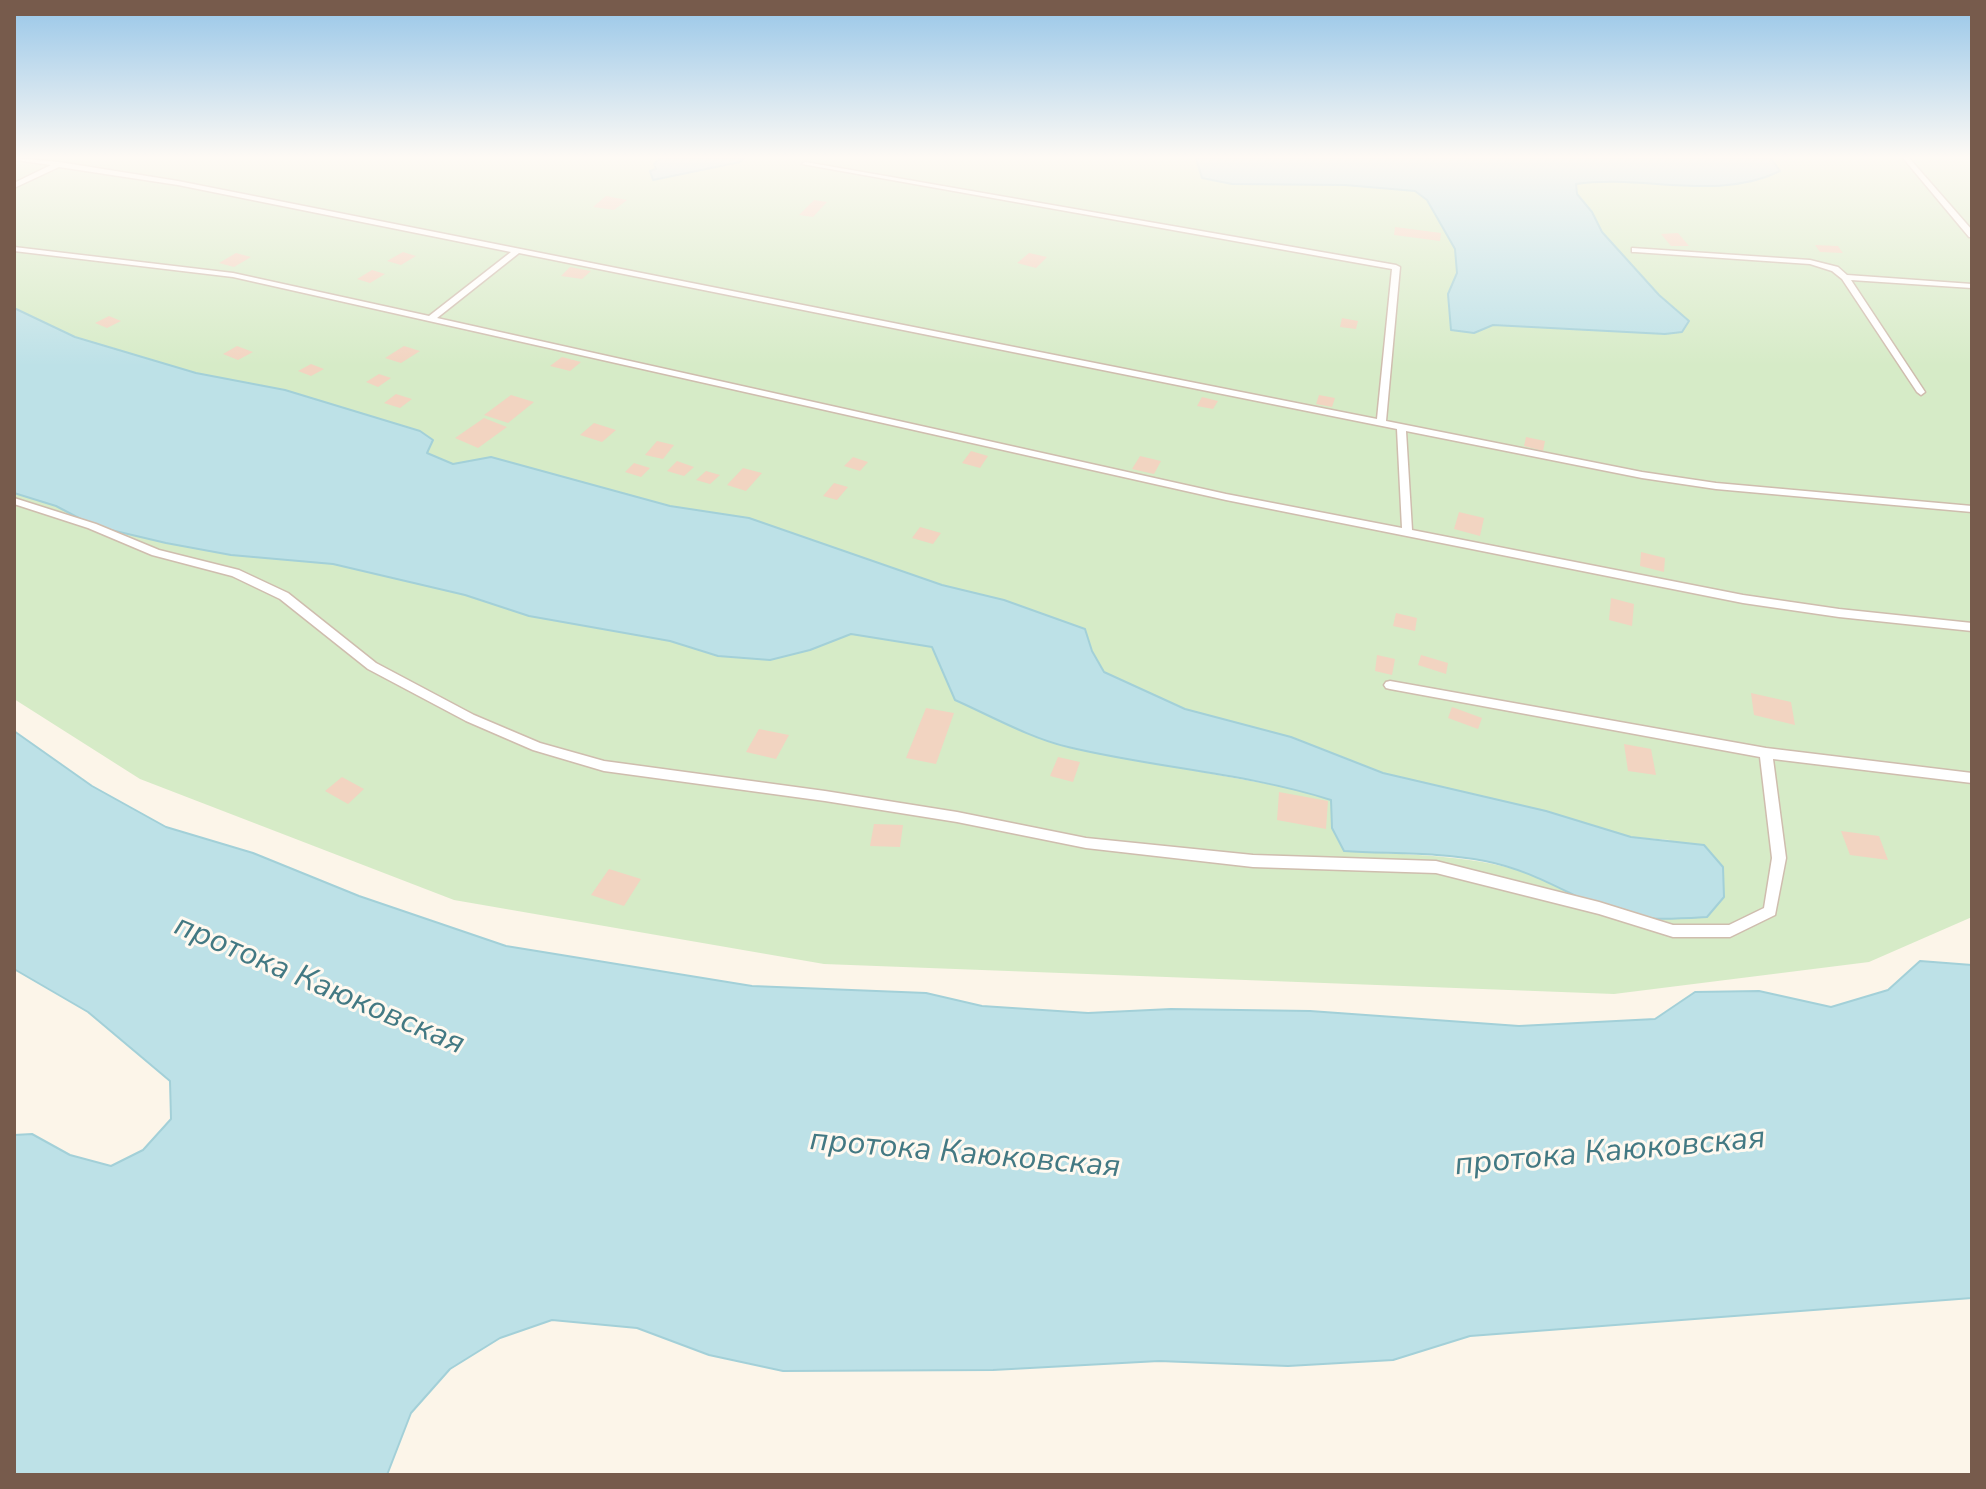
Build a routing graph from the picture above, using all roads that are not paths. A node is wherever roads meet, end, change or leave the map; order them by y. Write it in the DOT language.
graph roads {
  1 [pos="403,227"];
  2 [pos="1169,227"];
  3 [pos="14,249"];
  4 [pos="518,250"];
  5 [pos="1635,250"];
  6 [pos="1845,277"];
  7 [pos="1972,286"];
  8 [pos="429,320"];
  9 [pos="1921,392"];
  10 [pos="1381,421"];
  11 [pos="1401,426"];
  12 [pos="14,501"];
  13 [pos="1972,509"];
  14 [pos="1407,531"];
  15 [pos="1972,627"];
  16 [pos="1390,685"];
  17 [pos="1766,753"];
  18 [pos="1972,778"];
  1 -- 4 [label="lane"];
  2 -- 10 [label="lane"];
  3 -- 8 [label="lane"];
  4 -- 8 [label="lane"];
  4 -- 10 [label="lane"];
  5 -- 6 [label="lane"];
  6 -- 7 [label="lane"];
  6 -- 9 [label="lane"];
  8 -- 14 [label="lane"];
  10 -- 11 [label="lane"];
  11 -- 13 [label="lane"];
  11 -- 14 [label="lane"];
  12 -- 17 [label="lane"];
  14 -- 15 [label="lane"];
  16 -- 17 [label="lane"];
  17 -- 18 [label="lane"];
}
